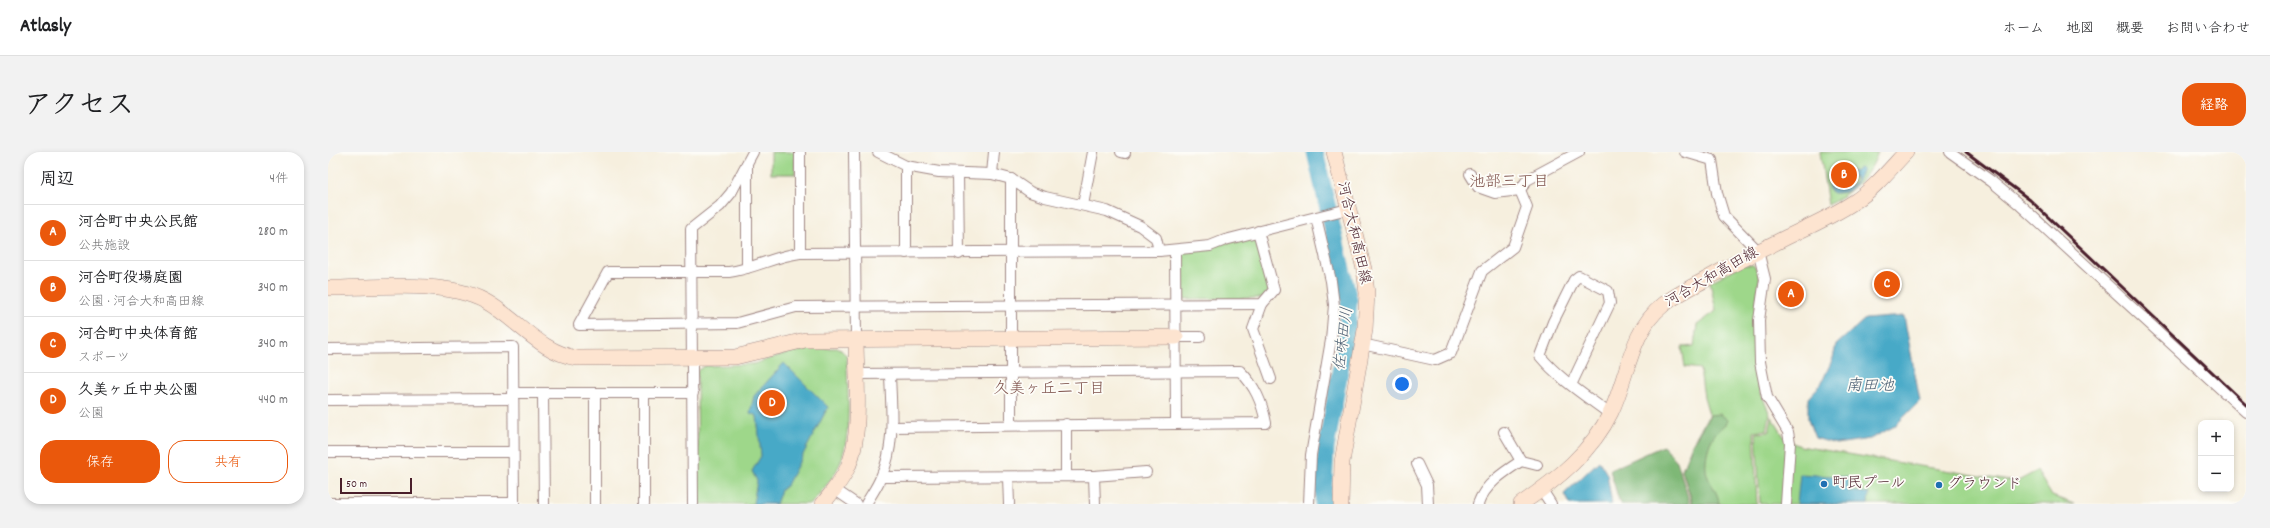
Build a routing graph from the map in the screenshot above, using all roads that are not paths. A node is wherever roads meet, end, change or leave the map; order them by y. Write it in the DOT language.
graph roads {
  1 [pos="753,152"];
  2 [pos="800,152"];
  3 [pos="854,152"];
  4 [pos="878,152"];
  5 [pos="994,152"];
  6 [pos="1093,152"];
  7 [pos="1334,152"];
  8 [pos="1579,152"];
  9 [pos="1686,152"];
  10 [pos="1906,152"];
  11 [pos="1950,152"];
  12 [pos="747,163"];
  13 [pos="906,166"];
  14 [pos="958,173"];
  15 [pos="992,174"];
  16 [pos="1470,174"];
  17 [pos="1011,180"];
  18 [pos="1520,190"];
  19 [pos="1083,205"];
  20 [pos="1348,209"];
  21 [pos="1316,217"];
  22 [pos="1258,231"];
  23 [pos="1175,250"];
  24 [pos="1159,251"];
  25 [pos="1758,251"];
  26 [pos="800,253"];
  27 [pos="906,253"];
  28 [pos="1010,253"];
  29 [pos="854,254"];
  30 [pos="959,254"];
  31 [pos="747,268"];
  32 [pos="691,272"];
  33 [pos="328,288"];
  34 [pos="1011,304"];
  35 [pos="1176,304"];
  36 [pos="1262,304"];
  37 [pos="855,306"];
  38 [pos="692,324"];
  39 [pos="1176,338"];
  40 [pos="1200,338"];
  41 [pos="856,339"];
  42 [pos="1011,339"];
  43 [pos="1362,344"];
  44 [pos="328,349"];
  45 [pos="692,358"];
  46 [pos="1176,372"];
  47 [pos="1011,373"];
  48 [pos="856,374"];
  49 [pos="890,374"];
  50 [pos="1271,379"];
  51 [pos="1571,385"];
  52 [pos="693,393"];
  53 [pos="543,394"];
  54 [pos="595,394"];
  55 [pos="644,394"];
  56 [pos="513,396"];
  57 [pos="328,400"];
  58 [pos="2246,412"];
  59 [pos="1610,414"];
  60 [pos="1011,424"];
  61 [pos="1066,424"];
  62 [pos="1176,424"];
  63 [pos="892,427"];
  64 [pos="1504,432"];
  65 [pos="328,452"];
  66 [pos="513,452"];
  67 [pos="1521,461"];
  68 [pos="1417,464"];
  69 [pos="1537,465"];
  70 [pos="1146,472"];
  71 [pos="1066,476"];
  72 [pos="1094,476"];
  73 [pos="882,477"];
  74 [pos="1008,477"];
  75 [pos="834,489"];
  76 [pos="1542,490"];
  77 [pos="328,503"];
  78 [pos="514,503"];
  79 [pos="544,504"];
  80 [pos="595,504"];
  81 [pos="644,504"];
  82 [pos="693,504"];
  83 [pos="822,504"];
  84 [pos="856,504"];
  85 [pos="866,504"];
  86 [pos="1009,504"];
  87 [pos="1095,504"];
  88 [pos="1309,504"];
  89 [pos="1341,504"];
  90 [pos="1428,504"];
  91 [pos="1478,504"];
  92 [pos="1521,504"];
  93 [pos="1551,504"];
  94 [pos="1786,504"];
  1 -- 12 [label="street"];
  2 -- 26 [label="street"];
  3 -- 29 [label="street"];
  4 -- 13 [label="street"];
  5 -- 15 [label="street"];
  6 -- 19 [label="street"];
  7 -- 20 [label="street, 河合大和高田線"];
  8 -- 18 [label="street"];
  9 -- 25 [label="street"];
  10 -- 25 [label="street, 河合大和高田線"];
  11 -- 58 [label="street"];
  12 -- 31 [label="street"];
  12 -- 32 [label="street"];
  13 -- 14 [label="street"];
  13 -- 27 [label="street"];
  14 -- 15 [label="street"];
  14 -- 30 [label="street"];
  15 -- 17 [label="street"];
  16 -- 18 [label="street"];
  17 -- 19 [label="street"];
  17 -- 28 [label="street"];
  18 -- 43 [label="street"];
  19 -- 24 [label="street"];
  20 -- 21 [label="street"];
  20 -- 43 [label="street, 河合大和高田線"];
  21 -- 22 [label="street"];
  21 -- 88 [label="street"];
  22 -- 23 [label="street"];
  22 -- 36 [label="street"];
  23 -- 24 [label="street"];
  23 -- 35 [label="street"];
  24 -- 28 [label="street"];
  25 -- 59 [label="street, 河合大和高田線"];
  25 -- 94 [label="street"];
  26 -- 29 [label="street"];
  26 -- 31 [label="street"];
  27 -- 29 [label="street"];
  27 -- 30 [label="street"];
  28 -- 30 [label="street"];
  28 -- 34 [label="street"];
  29 -- 37 [label="street"];
  31 -- 32 [label="street"];
  32 -- 38 [label="street"];
  32 -- 38 [label="street"];
  33 -- 45 [label="street"];
  34 -- 35 [label="street"];
  34 -- 37 [label="street"];
  34 -- 42 [label="street"];
  35 -- 36 [label="street"];
  35 -- 39 [label="street"];
  36 -- 50 [label="street"];
  37 -- 38 [label="street"];
  37 -- 41 [label="street"];
  38 -- 45 [label="street"];
  39 -- 40 [label="street"];
  39 -- 42 [label="street"];
  39 -- 46 [label="street"];
  41 -- 42 [label="street"];
  41 -- 45 [label="street"];
  41 -- 48 [label="street"];
  42 -- 47 [label="street"];
  43 -- 89 [label="street, 河合大和高田線"];
  44 -- 56 [label="street"];
  45 -- 52 [label="street"];
  46 -- 47 [label="street"];
  46 -- 62 [label="street"];
  46 -- 62 [label="street"];
  47 -- 49 [label="street"];
  47 -- 60 [label="street"];
  48 -- 49 [label="street"];
  48 -- 75 [label="street"];
  49 -- 63 [label="street"];
  51 -- 51 [label="street"];
  51 -- 59 [label="street"];
  52 -- 55 [label="street"];
  52 -- 82 [label="street"];
  53 -- 54 [label="street"];
  53 -- 56 [label="street"];
  53 -- 79 [label="street"];
  54 -- 55 [label="street"];
  54 -- 80 [label="street"];
  55 -- 81 [label="street"];
  56 -- 57 [label="street"];
  56 -- 66 [label="street"];
  59 -- 76 [label="street, 河合大和高田線"];
  60 -- 61 [label="street"];
  60 -- 63 [label="street"];
  61 -- 62 [label="street"];
  61 -- 71 [label="street"];
  63 -- 73 [label="street"];
  64 -- 67 [label="street"];
  65 -- 66 [label="street"];
  66 -- 78 [label="street"];
  67 -- 69 [label="street"];
  67 -- 91 [label="street"];
  68 -- 90 [label="street"];
  70 -- 72 [label="street"];
  71 -- 72 [label="street"];
  71 -- 74 [label="street"];
  72 -- 87 [label="street"];
  73 -- 74 [label="street"];
  73 -- 85 [label="street"];
  74 -- 86 [label="street"];
  75 -- 83 [label="street"];
  75 -- 84 [label="street"];
  76 -- 92 [label="street, 河合大和高田線"];
  76 -- 93 [label="street"];
  77 -- 78 [label="street"];
}
